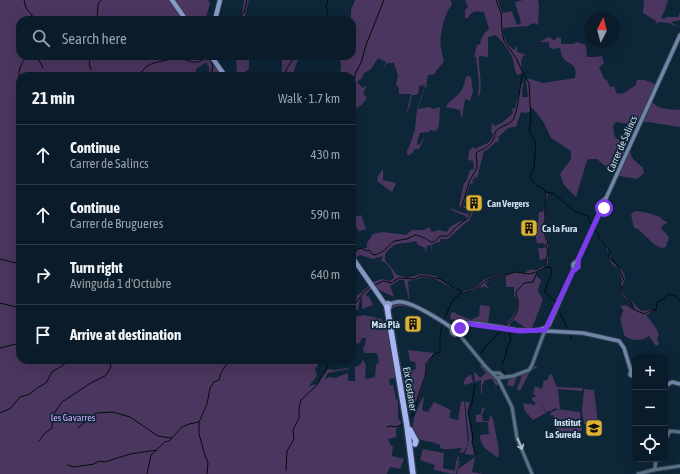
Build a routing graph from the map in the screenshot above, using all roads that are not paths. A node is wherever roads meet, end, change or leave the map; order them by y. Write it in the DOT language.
graph roads {
  1 [pos="172,0"];
  2 [pos="220,0"];
  3 [pos="183,16"];
  4 [pos="216,16"];
  5 [pos="680,35"];
  6 [pos="214,60"];
  7 [pos="222,72"];
  8 [pos="578,254"];
  9 [pos="577,262"];
  10 [pos="356,263"];
  11 [pos="388,306"];
  12 [pos="505,329"];
  13 [pos="546,329"];
  14 [pos="456,331"];
  15 [pos="632,372"];
  16 [pos="499,377"];
  17 [pos="668,385"];
  18 [pos="680,385"];
  19 [pos="511,405"];
  20 [pos="516,405"];
  21 [pos="405,414"];
  22 [pos="680,432"];
  23 [pos="668,435"];
  24 [pos="415,444"];
  25 [pos="656,462"];
  26 [pos="680,466"];
  27 [pos="653,470"];
  28 [pos="413,474"];
  29 [pos="532,474"];
  30 [pos="638,474"];
  1 -- 3 [label="main road"];
  2 -- 4 [label="main road"];
  5 -- 9 [label="main road, Carrer de Salincs"];
  6 -- 7 [label="main road"];
  8 -- 9 [label="main road"];
  9 -- 13 [label="main road"];
  10 -- 11 [label="main road"];
  11 -- 14 [label="main road"];
  11 -- 21 [label="highway, Eix Costaner"];
  12 -- 13 [label="main road"];
  12 -- 13 [label="main road"];
  12 -- 14 [label="main road"];
  13 -- 15 [label="main road"];
  13 -- 16 [label="street"];
  14 -- 16 [label="street"];
  16 -- 19 [label="street"];
  17 -- 18 [label="main road"];
  19 -- 20 [label="street"];
  19 -- 29 [label="street, one-way"];
  21 -- 24 [label="highway"];
  21 -- 28 [label="highway, Eix Costaner"];
  21 -- 28 [label="highway, Eix Costaner"];
  22 -- 23 [label="street"];
  25 -- 27 [label="street"];
  26 -- 27 [label="street"];
  27 -- 30 [label="street"];
}
